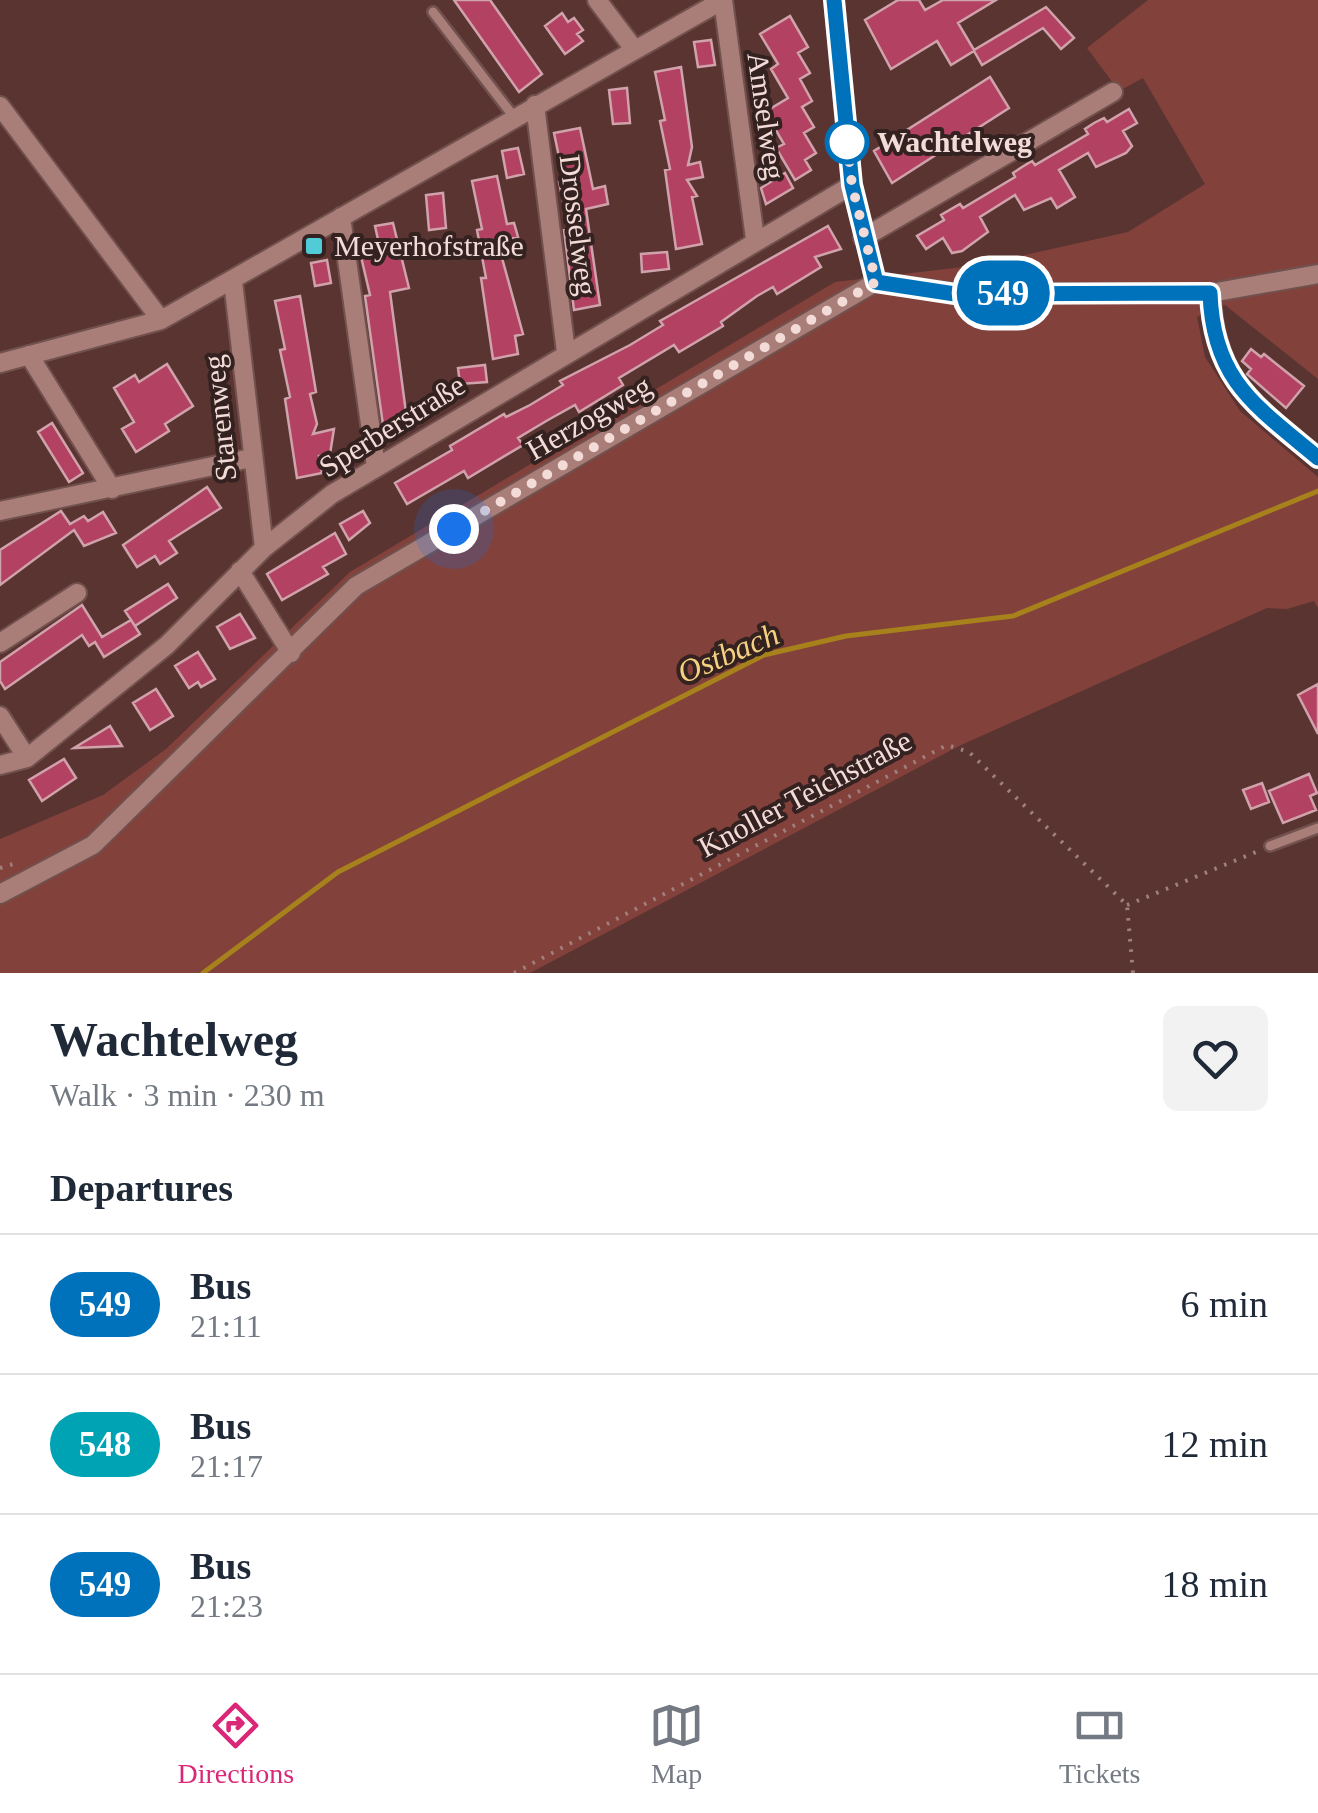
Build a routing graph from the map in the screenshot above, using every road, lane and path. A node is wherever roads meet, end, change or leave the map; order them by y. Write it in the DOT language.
graph roads {
  1 [pos="597,0"];
  2 [pos="723,0"];
  3 [pos="834,0"];
  4 [pos="433,12"];
  5 [pos="634,50"];
  6 [pos="1113,92"];
  7 [pos="535,105"];
  8 [pos="0,106"];
  9 [pos="514,117"];
  10 [pos="852,185"];
  11 [pos="341,217"];
  12 [pos="863,238"];
  13 [pos="755,239"];
  14 [pos="1318,274"];
  15 [pos="233,281"];
  16 [pos="876,282"];
  17 [pos="1210,293"];
  18 [pos="161,320"];
  19 [pos="566,352"];
  20 [pos="29,356"];
  21 [pos="0,364"];
  22 [pos="252,458"];
  23 [pos="1318,458"];
  24 [pos="376,467"];
  25 [pos="112,489"];
  26 [pos="0,511"];
  27 [pos="264,548"];
  28 [pos="240,571"];
  29 [pos="77,593"];
  30 [pos="0,643"];
  31 [pos="291,653"];
  32 [pos="0,716"];
  33 [pos="27,758"];
  34 [pos="0,765"];
  35 [pos="1318,828"];
  36 [pos="1270,846"];
  37 [pos="0,894"];
  38 [pos="1126,905"];
  39 [pos="514,973"];
  40 [pos="1132,973"];
  1 -- 5 [label="street"];
  2 -- 5 [label="street"];
  2 -- 13 [label="street, Amselweg"];
  3 -- 10 [label="street"];
  4 -- 9 [label="lane"];
  5 -- 7 [label="street"];
  6 -- 12 [label="street"];
  7 -- 9 [label="street"];
  7 -- 19 [label="street, Drosselweg"];
  8 -- 18 [label="street"];
  9 -- 11 [label="street"];
  10 -- 12 [label="street"];
  10 -- 13 [label="street, Sperberstraße"];
  11 -- 15 [label="street"];
  11 -- 24 [label="street"];
  12 -- 16 [label="street"];
  13 -- 19 [label="street, Sperberstraße"];
  14 -- 17 [label="street"];
  15 -- 18 [label="street"];
  15 -- 22 [label="street, Starenweg"];
  16 -- 17 [label="street"];
  16 -- 31 [label="street, Herzogweg"];
  17 -- 23 [label="street"];
  18 -- 20 [label="street"];
  19 -- 24 [label="street, Sperberstraße"];
  20 -- 21 [label="street"];
  20 -- 25 [label="street"];
  22 -- 25 [label="street"];
  22 -- 27 [label="street, Starenweg"];
  24 -- 27 [label="street, Sperberstraße"];
  25 -- 26 [label="street"];
  27 -- 28 [label="street, Sperberstraße"];
  28 -- 31 [label="street"];
  28 -- 33 [label="street, Sperberstraße"];
  29 -- 30 [label="street"];
  31 -- 37 [label="street, Herzogweg"];
  32 -- 33 [label="street"];
  33 -- 34 [label="street, Sperberstraße"];
  35 -- 36 [label="lane"];
  36 -- 38 [label="path"];
  38 -- 39 [label="path, Knoller Teichstraße"];
  38 -- 40 [label="path"];
}
